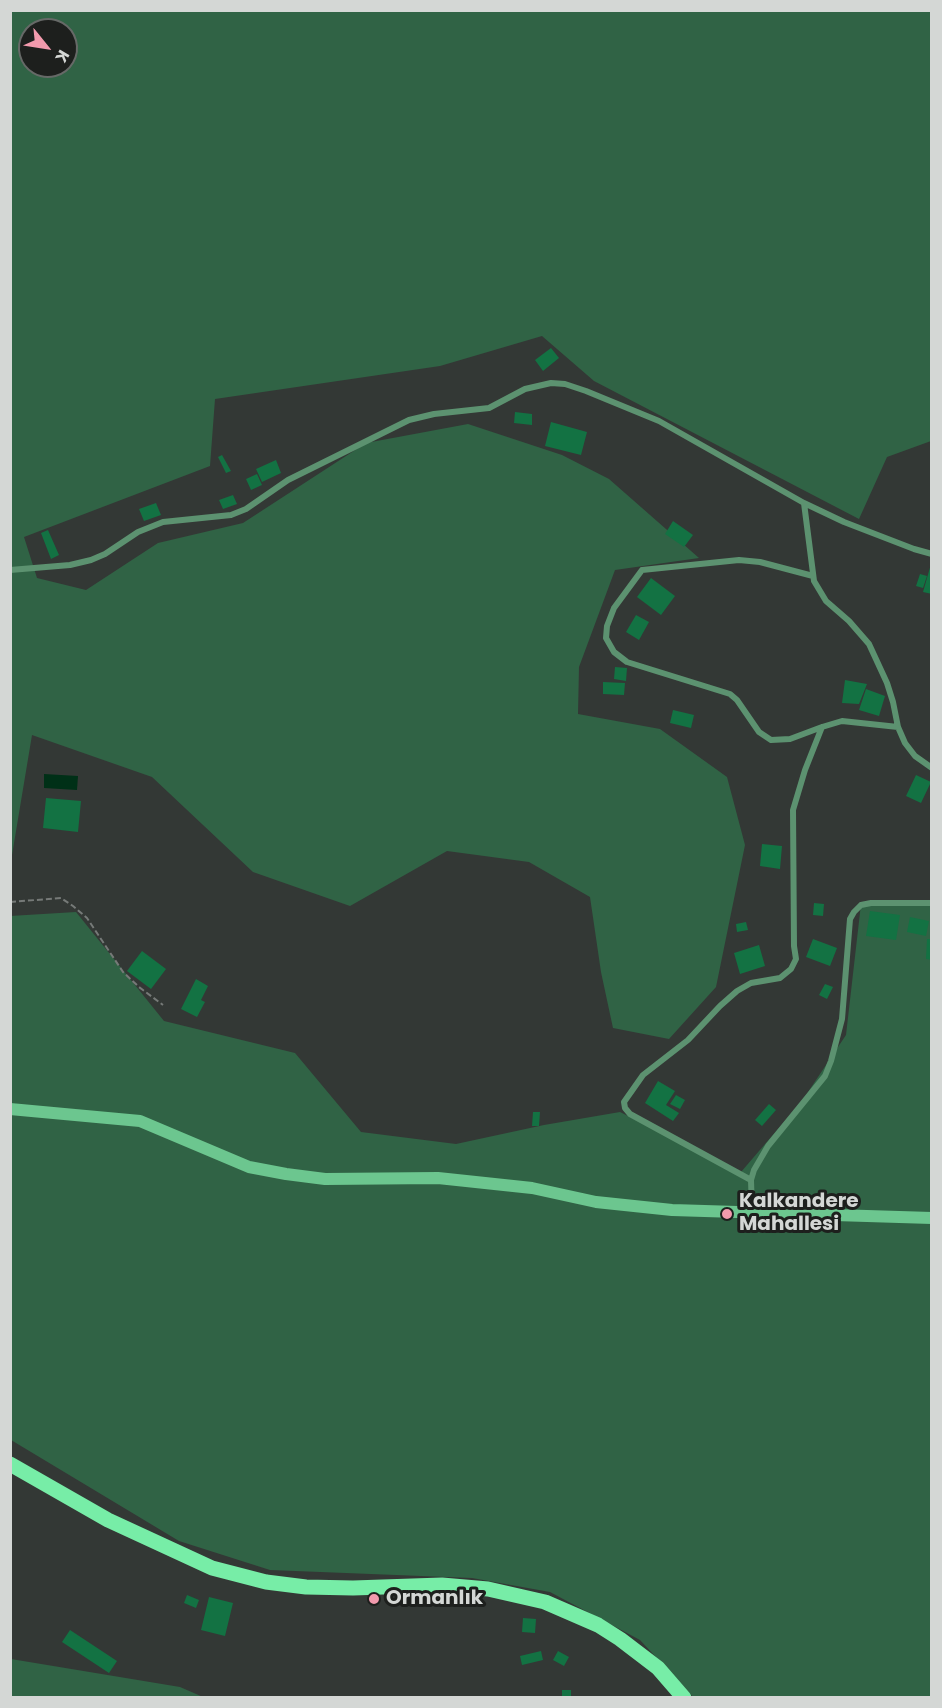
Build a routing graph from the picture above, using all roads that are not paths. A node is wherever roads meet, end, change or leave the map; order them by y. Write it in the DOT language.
graph roads {
  1 [pos="804,503"];
  2 [pos="932,554"];
  3 [pos="10,570"];
  4 [pos="813,576"];
  5 [pos="822,727"];
  6 [pos="898,727"];
  7 [pos="932,768"];
  8 [pos="932,903"];
  9 [pos="10,1109"];
  10 [pos="751,1180"];
  11 [pos="752,1211"];
  12 [pos="932,1218"];
  13 [pos="10,1464"];
  14 [pos="684,1698"];
  1 -- 2 [label="street"];
  1 -- 3 [label="street"];
  1 -- 4 [label="street"];
  4 -- 5 [label="street"];
  4 -- 6 [label="street"];
  5 -- 6 [label="street"];
  5 -- 10 [label="street"];
  6 -- 7 [label="street"];
  8 -- 10 [label="street"];
  9 -- 11 [label="street"];
  10 -- 11 [label="street"];
  11 -- 12 [label="street"];
  13 -- 14 [label="main road"];
}
